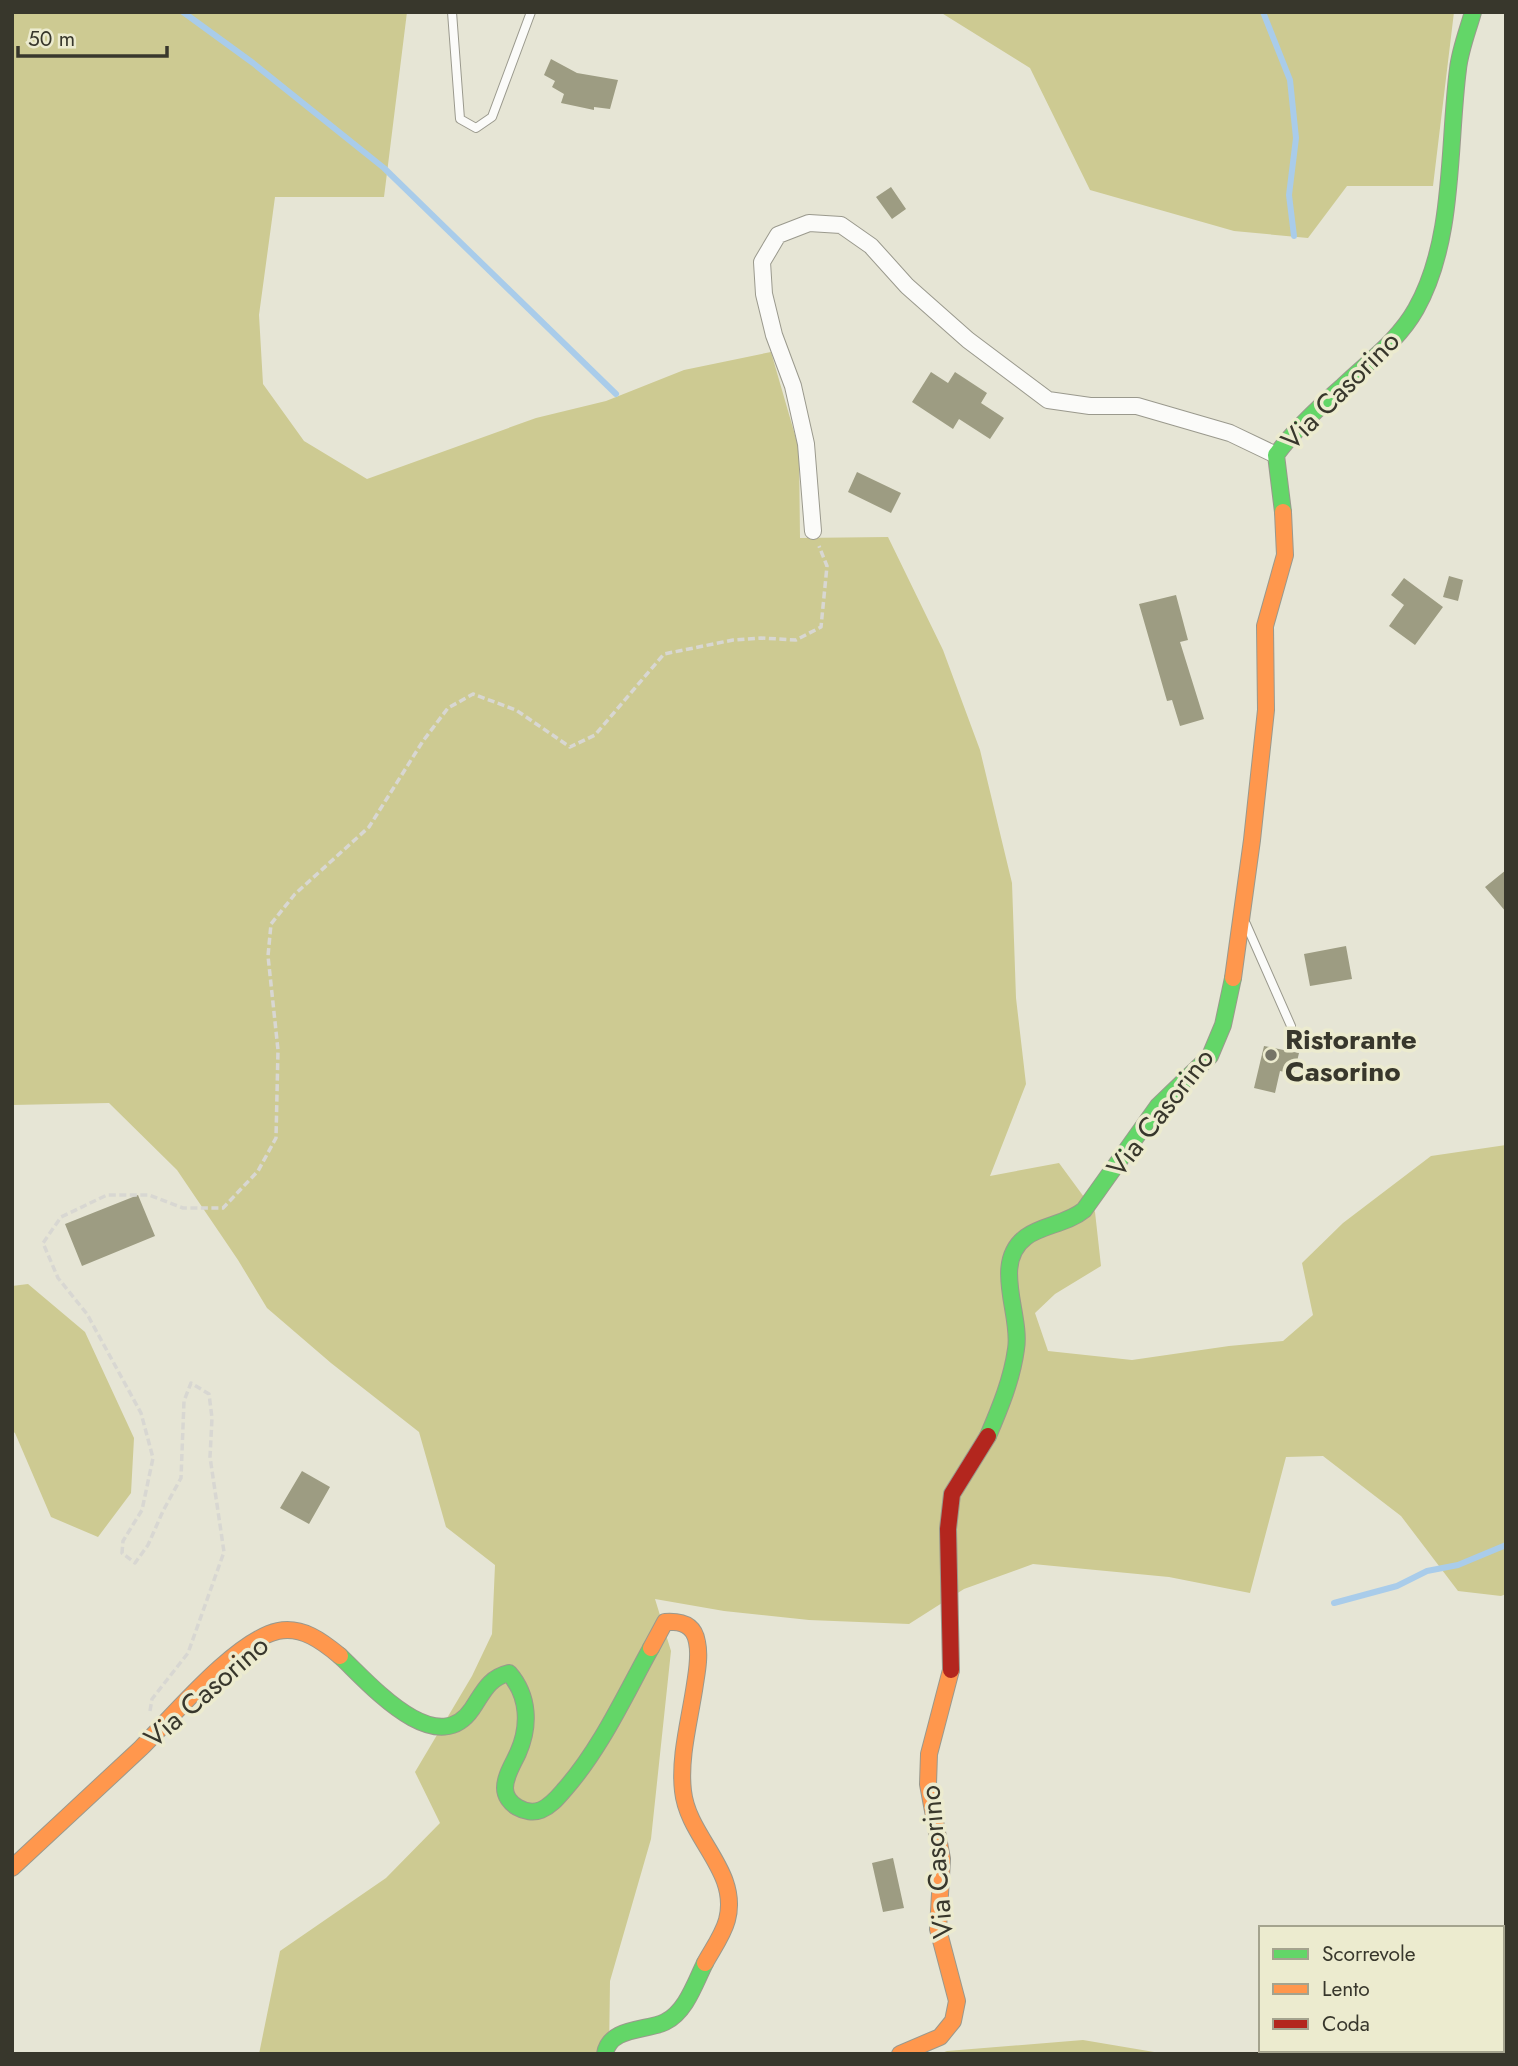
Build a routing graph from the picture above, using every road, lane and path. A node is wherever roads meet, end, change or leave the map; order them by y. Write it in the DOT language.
graph roads {
  1 [pos="452,12"];
  2 [pos="531,12"];
  3 [pos="1473,12"];
  4 [pos="1276,455"];
  5 [pos="813,531"];
  6 [pos="1242,915"];
  7 [pos="1291,1026"];
  8 [pos="142,1746"];
  9 [pos="12,1868"];
  10 [pos="605,2054"];
  11 [pos="900,2054"];
  1 -- 2 [label="lane"];
  3 -- 4 [label="street, Via Casorino"];
  4 -- 5 [label="street"];
  4 -- 6 [label="street, Via Casorino"];
  5 -- 8 [label="path"];
  6 -- 7 [label="lane"];
  6 -- 11 [label="street, Via Casorino"];
  8 -- 9 [label="street, Via Casorino"];
  8 -- 10 [label="street, Via Casorino"];
}
